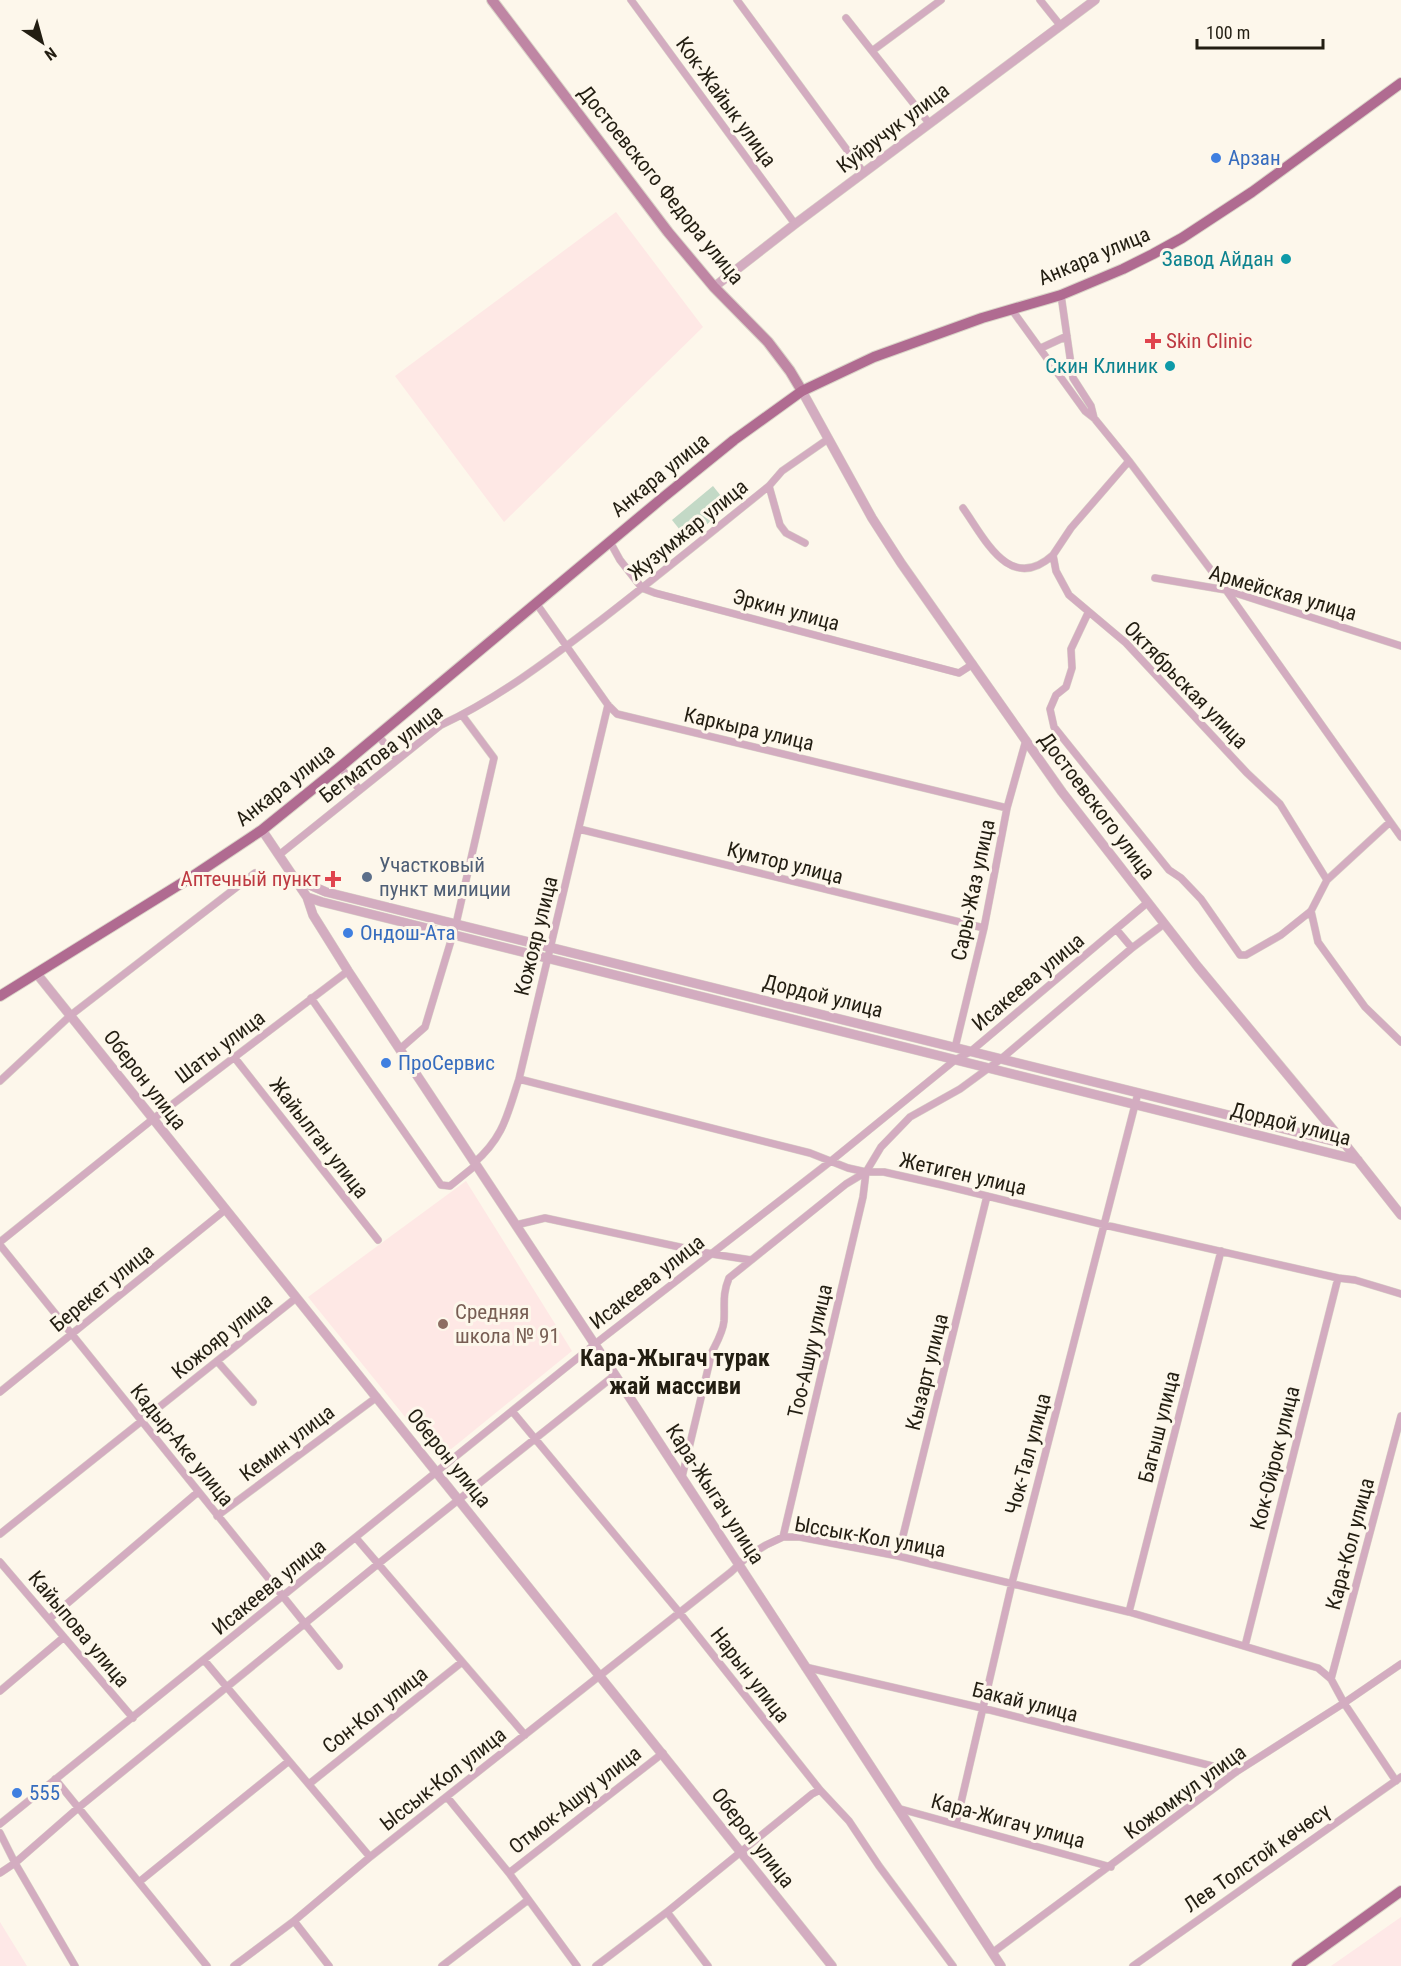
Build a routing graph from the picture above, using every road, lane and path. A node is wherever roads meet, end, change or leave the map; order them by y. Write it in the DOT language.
graph roads {
  1 [pos="492,0"];
  2 [pos="631,0"];
  3 [pos="737,0"];
  4 [pos="1040,0"];
  5 [pos="1095,0"];
  6 [pos="938,1"];
  7 [pos="846,18"];
  8 [pos="1060,26"];
  9 [pos="872,51"];
  10 [pos="1401,83"];
  11 [pos="928,123"];
  12 [pos="864,173"];
  13 [pos="795,224"];
  14 [pos="714,287"];
  15 [pos="1061,295"];
  16 [pos="1012,310"];
  17 [pos="1067,336"];
  18 [pos="1041,348"];
  19 [pos="802,392"];
  20 [pos="1094,418"];
  21 [pos="828,439"];
  22 [pos="1129,461"];
  23 [pos="769,486"];
  24 [pos="963,508"];
  25 [pos="610,542"];
  26 [pos="805,543"];
  27 [pos="1053,555"];
  28 [pos="1155,578"];
  29 [pos="642,588"];
  30 [pos="1226,590"];
  31 [pos="536,603"];
  32 [pos="1088,613"];
  33 [pos="567,646"];
  34 [pos="1401,646"];
  35 [pos="974,664"];
  36 [pos="608,705"];
  37 [pos="462,715"];
  38 [pos="378,735"];
  39 [pos="1026,740"];
  40 [pos="397,760"];
  41 [pos="340,767"];
  42 [pos="360,790"];
  43 [pos="1007,808"];
  44 [pos="1390,822"];
  45 [pos="579,829"];
  46 [pos="262,830"];
  47 [pos="1401,837"];
  48 [pos="279,855"];
  49 [pos="255,873"];
  50 [pos="295,879"];
  51 [pos="1327,880"];
  52 [pos="307,897"];
  53 [pos="322,902"];
  54 [pos="1147,903"];
  55 [pos="311,910"];
  56 [pos="1311,912"];
  57 [pos="456,924"];
  58 [pos="1164,924"];
  59 [pos="984,928"];
  60 [pos="1116,929"];
  61 [pos="454,935"];
  62 [pos="550,947"];
  63 [pos="1132,948"];
  64 [pos="547,958"];
  65 [pos="348,971"];
  66 [pos="38,974"];
  67 [pos="0,996"];
  68 [pos="311,998"];
  69 [pos="71,1015"];
  70 [pos="1401,1042"];
  71 [pos="955,1048"];
  72 [pos="400,1049"];
  73 [pos="970,1052"];
  74 [pos="234,1057"];
  75 [pos="1001,1059"];
  76 [pos="955,1060"];
  77 [pos="989,1068"];
  78 [pos="519,1079"];
  79 [pos="0,1081"];
  80 [pos="1138,1093"];
  81 [pos="1135,1104"];
  82 [pos="153,1119"];
  83 [pos="1326,1120"];
  84 [pos="1316,1138"];
  85 [pos="1345,1144"];
  86 [pos="1333,1154"];
  87 [pos="1358,1160"];
  88 [pos="831,1161"];
  89 [pos="475,1164"];
  90 [pos="866,1172"];
  91 [pos="987,1196"];
  92 [pos="225,1210"];
  93 [pos="1401,1215"];
  94 [pos="516,1225"];
  95 [pos="1105,1225"];
  96 [pos="378,1240"];
  97 [pos="0,1243"];
  98 [pos="1221,1251"];
  99 [pos="712,1254"];
  100 [pos="751,1260"];
  101 [pos="1338,1278"];
  102 [pos="1401,1294"];
  103 [pos="296,1298"];
  104 [pos="71,1335"];
  105 [pos="595,1344"];
  106 [pos="217,1361"];
  107 [pos="615,1375"];
  108 [pos="0,1392"];
  109 [pos="376,1397"];
  110 [pos="253,1402"];
  111 [pos="512,1411"];
  112 [pos="1401,1416"];
  113 [pos="141,1421"];
  114 [pos="536,1439"];
  115 [pos="436,1471"];
  116 [pos="682,1477"];
  117 [pos="198,1492"];
  118 [pos="459,1499"];
  119 [pos="217,1516"];
  120 [pos="0,1534"];
  121 [pos="783,1537"];
  122 [pos="356,1538"];
  123 [pos="898,1556"];
  124 [pos="0,1562"];
  125 [pos="378,1564"];
  126 [pos="739,1564"];
  127 [pos="1012,1583"];
  128 [pos="284,1597"];
  129 [pos="679,1612"];
  130 [pos="1129,1612"];
  131 [pos="49,1619"];
  132 [pos="306,1623"];
  133 [pos="64,1636"];
  134 [pos="1245,1646"];
  135 [pos="204,1660"];
  136 [pos="462,1662"];
  137 [pos="1401,1664"];
  138 [pos="339,1666"];
  139 [pos="805,1667"];
  140 [pos="600,1674"];
  141 [pos="1331,1679"];
  142 [pos="227,1687"];
  143 [pos="0,1691"];
  144 [pos="1344,1704"];
  145 [pos="982,1708"];
  146 [pos="133,1718"];
  147 [pos="525,1735"];
  148 [pos="663,1753"];
  149 [pos="289,1761"];
  150 [pos="1236,1772"];
  151 [pos="55,1779"];
  152 [pos="1398,1779"];
  153 [pos="309,1784"];
  154 [pos="820,1790"];
  155 [pos="447,1797"];
  156 [pos="78,1808"];
  157 [pos="897,1808"];
  158 [pos="0,1824"];
  159 [pos="956,1824"];
  160 [pos="0,1833"];
  161 [pos="741,1851"];
  162 [pos="370,1857"];
  163 [pos="15,1863"];
  164 [pos="1110,1866"];
  165 [pos="0,1873"];
  166 [pos="508,1873"];
  167 [pos="139,1882"];
  168 [pos="1401,1891"];
  169 [pos="528,1900"];
  170 [pos="667,1912"];
  171 [pos="294,1921"];
  172 [pos="992,1953"];
  173 [pos="75,1966"];
  174 [pos="207,1966"];
  175 [pos="234,1966"];
  176 [pos="329,1966"];
  177 [pos="442,1966"];
  178 [pos="577,1966"];
  179 [pos="596,1966"];
  180 [pos="708,1966"];
  181 [pos="832,1966"];
  182 [pos="953,1966"];
  183 [pos="1001,1966"];
  184 [pos="1133,1966"];
  185 [pos="1297,1966"];
  1 -- 14 [label="main road, Достоевского Федора улица"];
  2 -- 13 [label="street, Кок-Жайык улица"];
  3 -- 12 [label="street"];
  4 -- 8 [label="street"];
  5 -- 8 [label="street, Куйручук улица"];
  6 -- 9 [label="street"];
  7 -- 9 [label="street"];
  8 -- 11 [label="street, Куйручук улица"];
  9 -- 11 [label="street"];
  10 -- 15 [label="main road, Анкара улица"];
  11 -- 12 [label="street, Куйручук улица"];
  12 -- 13 [label="street, Куйручук улица"];
  13 -- 14 [label="street, Куйручук улица"];
  14 -- 19 [label="main road, Достоевского Федора улица"];
  15 -- 16 [label="main road, Анкара улица"];
  15 -- 17 [label="street"];
  16 -- 18 [label="street"];
  16 -- 19 [label="main road, Анкара улица"];
  17 -- 18 [label="street"];
  17 -- 20 [label="street"];
  18 -- 20 [label="street"];
  19 -- 21 [label="street, Достоевского улица"];
  19 -- 25 [label="main road, Анкара улица"];
  20 -- 22 [label="street"];
  21 -- 23 [label="street, Жузумжар улица"];
  21 -- 35 [label="street, Достоевского улица"];
  22 -- 27 [label="street"];
  22 -- 30 [label="street"];
  23 -- 26 [label="street"];
  23 -- 29 [label="street, Жузумжар улица"];
  24 -- 27 [label="street"];
  25 -- 29 [label="street"];
  25 -- 31 [label="main road, Анкара улица"];
  27 -- 32 [label="street, Октябрьская улица"];
  28 -- 30 [label="street, Армейская улица"];
  29 -- 33 [label="street, Жузумжар улица"];
  29 -- 35 [label="street, Эркин улица"];
  30 -- 34 [label="street, Армейская улица"];
  30 -- 44 [label="street"];
  31 -- 33 [label="street, Каркыра улица"];
  31 -- 38 [label="main road, Анкара улица"];
  32 -- 51 [label="street, Октябрьская улица"];
  32 -- 56 [label="street"];
  33 -- 36 [label="street, Каркыра улица"];
  33 -- 37 [label="street, Бегматова улица"];
  35 -- 39 [label="street, Достоевского улица"];
  36 -- 43 [label="street, Каркыра улица"];
  36 -- 45 [label="street, Кожояр улица"];
  37 -- 40 [label="street, Бегматова улица"];
  37 -- 57 [label="street"];
  38 -- 40 [label="street"];
  38 -- 41 [label="main road, Анкара улица"];
  39 -- 43 [label="street, Сары-Жаз улица"];
  39 -- 54 [label="street, Достоевского улица"];
  40 -- 42 [label="street, Бегматова улица"];
  41 -- 42 [label="street"];
  41 -- 46 [label="main road, Анкара улица"];
  42 -- 48 [label="street, Бегматова улица"];
  43 -- 59 [label="street, Сары-Жаз улица"];
  44 -- 47 [label="street"];
  44 -- 51 [label="street"];
  45 -- 59 [label="street, Кумтор улица"];
  45 -- 62 [label="street, Кожояр улица"];
  46 -- 48 [label="street, Кара-Жыгач улица"];
  46 -- 66 [label="main road, Анкара улица"];
  48 -- 50 [label="street, Кара-Жыгач улица"];
  49 -- 69 [label="street"];
  50 -- 52 [label="street, Кара-Жыгач улица"];
  50 -- 57 [label="street, Дордой улица"];
  51 -- 56 [label="street"];
  52 -- 53 [label="street, Дордой улица"];
  52 -- 55 [label="street, Кара-Жыгач улица"];
  53 -- 55 [label="street"];
  53 -- 61 [label="street, Дордой улица"];
  54 -- 58 [label="street, Достоевского улица"];
  54 -- 60 [label="street, Исакеева улица"];
  55 -- 65 [label="street, Кара-Жыгач улица"];
  56 -- 70 [label="street"];
  57 -- 61 [label="street"];
  57 -- 62 [label="street, Дордой улица"];
  58 -- 63 [label="street, Исакеева улица"];
  58 -- 83 [label="street, Достоевского улица"];
  59 -- 71 [label="street, Сары-Жаз улица"];
  60 -- 63 [label="street"];
  60 -- 73 [label="street, Исакеева улица"];
  61 -- 64 [label="street, Дордой улица"];
  61 -- 72 [label="street"];
  62 -- 64 [label="street, Кожояр улица"];
  62 -- 71 [label="street, Дордой улица"];
  63 -- 75 [label="street, Исакеева улица"];
  64 -- 76 [label="street, Дордой улица"];
  64 -- 78 [label="street, Кожояр улица"];
  65 -- 68 [label="street, Шаты улица"];
  65 -- 72 [label="street, Кара-Жыгач улица"];
  66 -- 67 [label="main road, Анкара улица"];
  66 -- 69 [label="street, Оберон улица"];
  68 -- 74 [label="street, Шаты улица"];
  68 -- 89 [label="street, Кожояр улица"];
  69 -- 79 [label="street"];
  69 -- 82 [label="street, Оберон улица"];
  71 -- 73 [label="street, Дордой улица"];
  72 -- 89 [label="street, Кара-Жыгач улица"];
  73 -- 75 [label="street, Дордой улица"];
  73 -- 76 [label="street, Исакеева улица"];
  74 -- 82 [label="street, Шаты улица"];
  74 -- 96 [label="street, Жайылган улица"];
  75 -- 77 [label="street, Исакеева улица"];
  75 -- 80 [label="street, Дордой улица"];
  76 -- 77 [label="street, Дордой улица"];
  76 -- 88 [label="street, Исакеева улица"];
  77 -- 81 [label="street, Дордой улица"];
  77 -- 90 [label="street, Исакеева улица"];
  78 -- 88 [label="street, Жетиген улица"];
  78 -- 89 [label="street, Кожояр улица"];
  80 -- 81 [label="street, Чок-Тал улица"];
  80 -- 84 [label="street, Дордой улица"];
  81 -- 86 [label="street, Дордой улица"];
  81 -- 95 [label="street, Чок-Тал улица"];
  82 -- 92 [label="street, Оберон улица"];
  82 -- 97 [label="street, Шаты улица"];
  83 -- 84 [label="street"];
  83 -- 85 [label="street, Достоевского улица"];
  84 -- 85 [label="street, Дордой улица"];
  85 -- 86 [label="street"];
  85 -- 87 [label="street, Достоевского улица"];
  86 -- 87 [label="street, Дордой улица"];
  87 -- 93 [label="street, Достоевского улица"];
  88 -- 90 [label="street, Жетиген улица"];
  88 -- 99 [label="street, Исакеева улица"];
  89 -- 94 [label="street, Кара-Жыгач улица"];
  90 -- 91 [label="street, Жетиген улица"];
  90 -- 100 [label="street, Исакеева улица"];
  90 -- 121 [label="street, Тоо-Ашуу улица"];
  91 -- 95 [label="street, Жетиген улица"];
  91 -- 123 [label="street, Кызарт улица"];
  92 -- 103 [label="street, Оберон улица"];
  92 -- 104 [label="street, Берекет улица"];
  94 -- 99 [label="street"];
  94 -- 105 [label="street, Кара-Жыгач улица"];
  95 -- 98 [label="street, Жетиген улица"];
  95 -- 127 [label="street, Чок-Тал улица"];
  97 -- 104 [label="street, Кадыр-Аке улица"];
  98 -- 101 [label="street, Жетиген улица"];
  98 -- 130 [label="street, Багыш улица"];
  99 -- 100 [label="street"];
  99 -- 105 [label="street, Исакеева улица"];
  100 -- 116 [label="street, Исакеева улица"];
  101 -- 102 [label="street, Жетиген улица"];
  101 -- 134 [label="street, Кок-Ойрок улица"];
  103 -- 106 [label="street, Кожояр улица"];
  103 -- 109 [label="street, Оберон улица"];
  104 -- 108 [label="street, Берекет улица"];
  104 -- 113 [label="street, Кадыр-Аке улица"];
  105 -- 107 [label="street, Кара-Жыгач улица"];
  105 -- 111 [label="street, Исакеева улица"];
  106 -- 110 [label="street"];
  106 -- 113 [label="street, Кожояр улица"];
  107 -- 114 [label="street"];
  107 -- 116 [label="street, Кара-Жыгач улица"];
  109 -- 115 [label="street, Оберон улица"];
  109 -- 119 [label="street, Кемин улица"];
  111 -- 114 [label="street, Нарын улица"];
  111 -- 115 [label="street, Исакеева улица"];
  112 -- 141 [label="street, Кара-Кол улица"];
  113 -- 117 [label="street, Кадыр-Аке улица"];
  113 -- 120 [label="street, Кожояр улица"];
  114 -- 118 [label="street"];
  114 -- 129 [label="street, Нарын улица"];
  115 -- 118 [label="street, Оберон улица"];
  115 -- 122 [label="street, Исакеева улица"];
  116 -- 126 [label="street, Кара-Жыгач улица"];
  117 -- 119 [label="street, Кадыр-Аке улица"];
  117 -- 131 [label="street"];
  118 -- 125 [label="street"];
  118 -- 140 [label="street, Оберон улица"];
  119 -- 128 [label="street, Кадыр-Аке улица"];
  121 -- 123 [label="street, Ыссык-Кол улица"];
  121 -- 126 [label="street, Ыссык-Кол улица"];
  122 -- 125 [label="street"];
  122 -- 128 [label="street, Исакеева улица"];
  123 -- 127 [label="street, Ыссык-Кол улица"];
  124 -- 131 [label="street, Кайыпова улица"];
  125 -- 132 [label="street"];
  125 -- 136 [label="street"];
  126 -- 129 [label="street, Ыссык-Кол улица"];
  126 -- 139 [label="street, Кара-Жыгач улица"];
  127 -- 130 [label="street, Ыссык-Кол улица"];
  127 -- 145 [label="street, Чок-Тал улица"];
  128 -- 132 [label="street, Кадыр-Аке улица"];
  128 -- 135 [label="street, Исакеева улица"];
  129 -- 140 [label="street, Ыссык-Кол улица"];
  129 -- 154 [label="street, Нарын улица"];
  130 -- 134 [label="street, Ыссык-Кол улица"];
  131 -- 133 [label="street, Кайыпова улица"];
  132 -- 138 [label="street, Кадыр-Аке улица"];
  132 -- 142 [label="street"];
  133 -- 143 [label="street"];
  133 -- 146 [label="street, Кайыпова улица"];
  134 -- 141 [label="street, Ыссык-Кол улица"];
  135 -- 142 [label="street"];
  135 -- 146 [label="street, Исакеева улица"];
  136 -- 147 [label="street"];
  136 -- 153 [label="street, Сон-Кол улица"];
  137 -- 144 [label="street, Кожомкул улица"];
  139 -- 145 [label="street, Бакай улица"];
  139 -- 157 [label="street, Кара-Жыгач улица"];
  140 -- 147 [label="street, Ыссык-Кол улица"];
  140 -- 148 [label="street, Оберон улица"];
  141 -- 144 [label="street"];
  142 -- 149 [label="street"];
  142 -- 156 [label="street"];
  144 -- 150 [label="street, Кожомкул улица"];
  144 -- 152 [label="street"];
  145 -- 150 [label="street, Бакай улица"];
  145 -- 159 [label="street, Чок-Тал улица"];
  146 -- 151 [label="street, Исакеева улица"];
  147 -- 155 [label="street, Ыссык-Кол улица"];
  148 -- 161 [label="street, Оберон улица"];
  148 -- 166 [label="street, Отмок-Ашуу улица"];
  149 -- 153 [label="street"];
  149 -- 167 [label="street"];
  150 -- 164 [label="street, Кожомкул улица"];
  151 -- 156 [label="street"];
  151 -- 158 [label="street, Исакеева улица"];
  152 -- 184 [label="street, Лев Толстой көчөсү"];
  153 -- 162 [label="street"];
  154 -- 161 [label="street"];
  154 -- 182 [label="street, Нарын улица"];
  155 -- 162 [label="street, Ыссык-Кол улица"];
  155 -- 166 [label="street"];
  156 -- 163 [label="street"];
  156 -- 167 [label="street"];
  157 -- 159 [label="street, Кара-Жигач улица"];
  157 -- 172 [label="street, Кара-Жыгач улица"];
  159 -- 164 [label="street, Кара-Жигач улица"];
  160 -- 163 [label="street"];
  161 -- 170 [label="street"];
  161 -- 181 [label="street, Оберон улица"];
  162 -- 171 [label="street, Ыссык-Кол улица"];
  163 -- 165 [label="street"];
  163 -- 173 [label="street"];
  164 -- 172 [label="street, Кожомкул улица"];
  166 -- 169 [label="street"];
  167 -- 174 [label="street"];
  168 -- 185 [label="main road"];
  169 -- 177 [label="street"];
  169 -- 178 [label="street"];
  170 -- 179 [label="street"];
  170 -- 180 [label="street"];
  171 -- 175 [label="street, Ыссык-Кол улица"];
  171 -- 176 [label="street"];
  172 -- 183 [label="street, Кара-Жыгач улица"];
}
